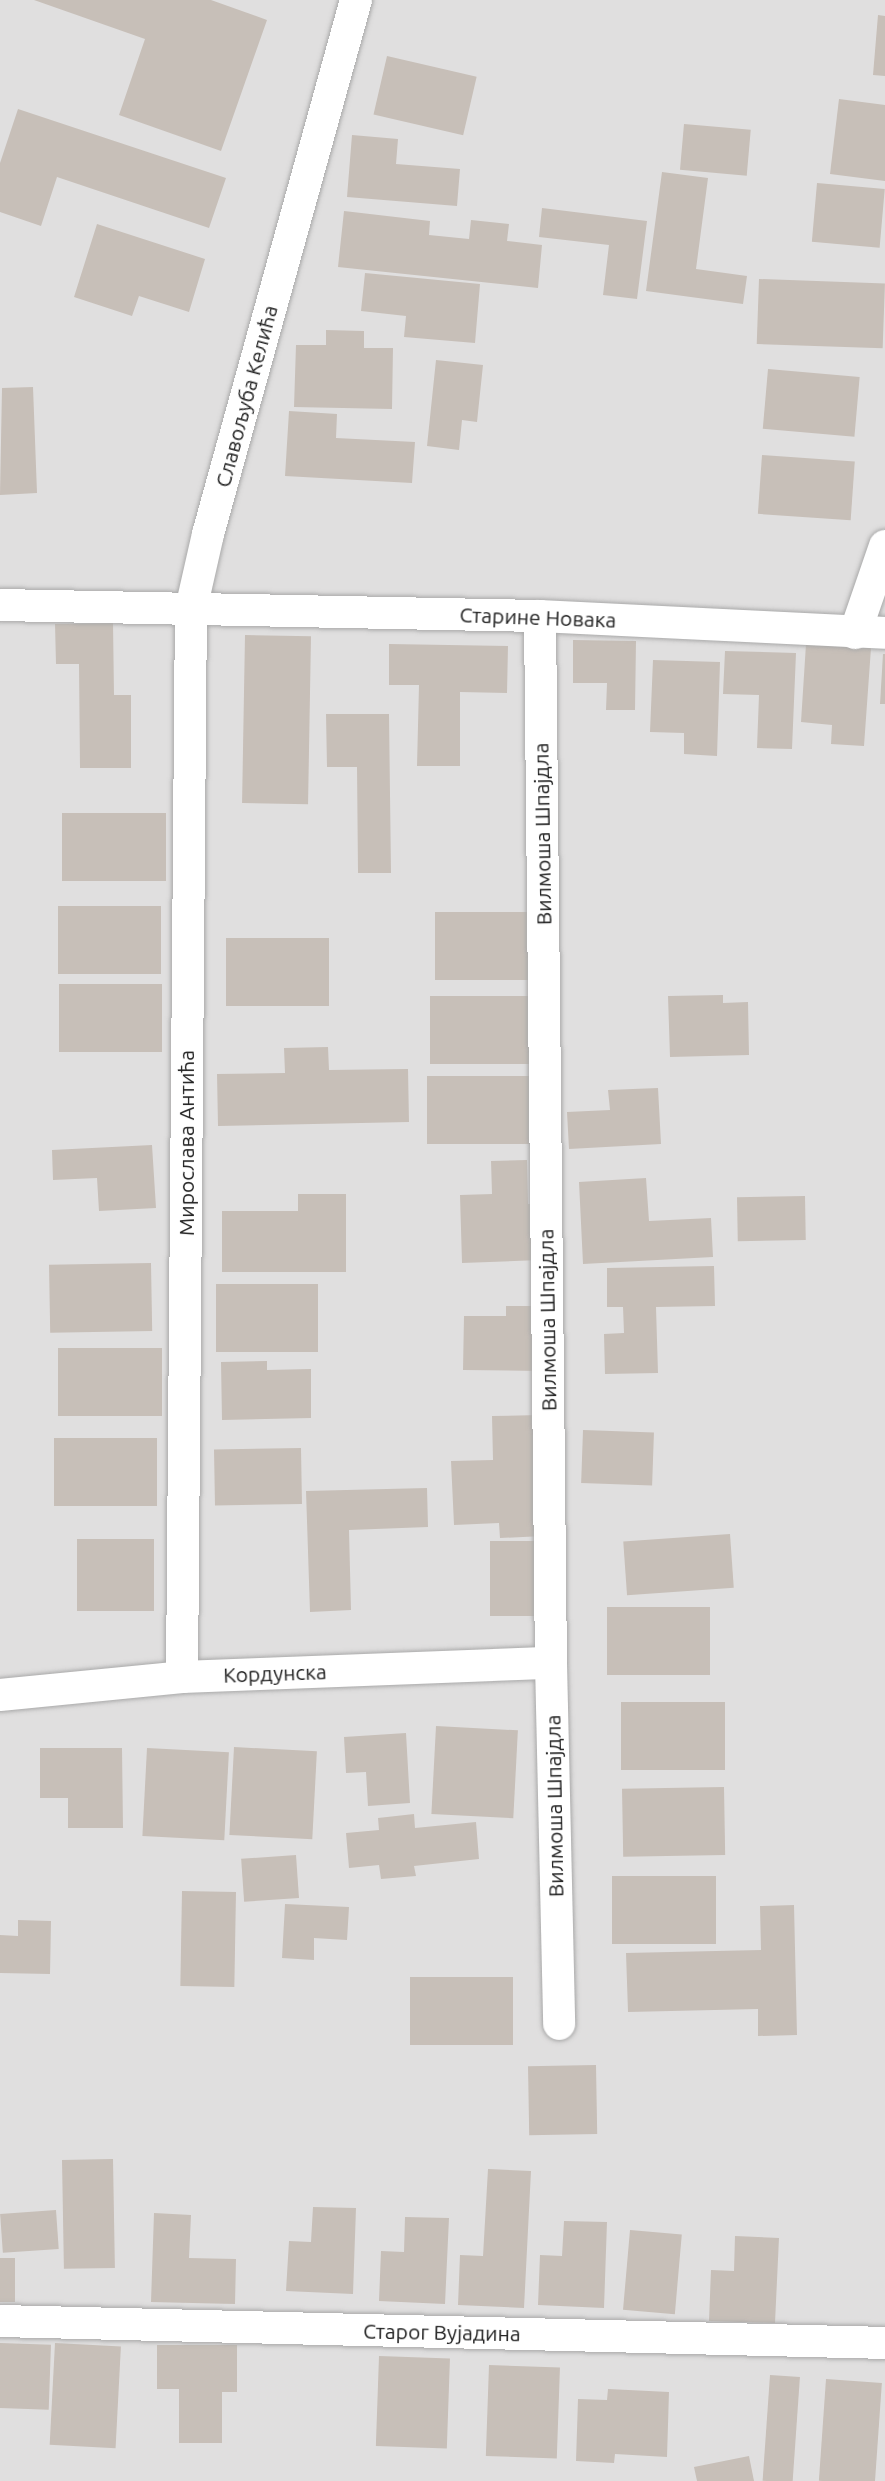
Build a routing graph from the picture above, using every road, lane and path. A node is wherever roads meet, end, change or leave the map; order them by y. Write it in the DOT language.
graph roads {
  1 [pos="356,0"];
  2 [pos="885,546"];
  3 [pos="0,605"];
  4 [pos="191,609"];
  5 [pos="540,616"];
  6 [pos="870,633"];
  7 [pos="551,1663"];
  8 [pos="182,1677"];
  9 [pos="0,1695"];
  10 [pos="559,2024"];
  11 [pos="0,2321"];
  12 [pos="885,2343"];
  1 -- 4 [label="street, Славољуба Келића"];
  2 -- 6 [label="street"];
  3 -- 4 [label="street"];
  4 -- 5 [label="street, Старине Новака"];
  4 -- 8 [label="street, Мирослава Антића"];
  5 -- 6 [label="street, Старине Новака"];
  5 -- 7 [label="street, Вилмоша Шпајдла"];
  7 -- 8 [label="street, Кордунска"];
  7 -- 10 [label="street, Вилмоша Шпајдла"];
  8 -- 9 [label="street, Кордунска"];
  11 -- 12 [label="street, Старог Вујадина"];
}
